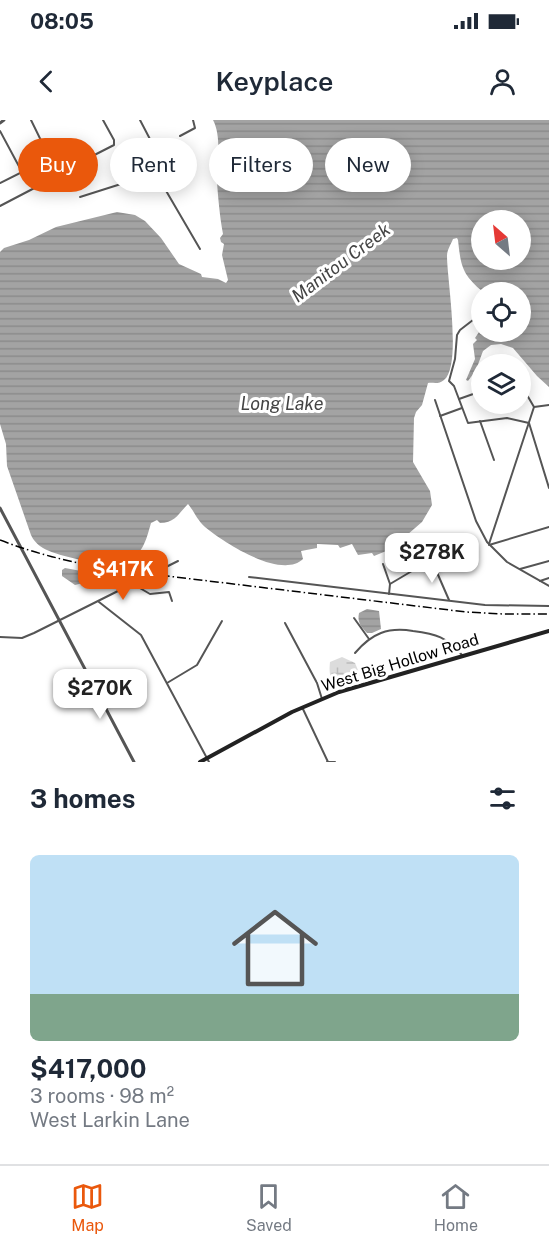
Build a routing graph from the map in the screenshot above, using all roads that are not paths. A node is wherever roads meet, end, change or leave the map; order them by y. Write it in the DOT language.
graph roads {
  1 [pos="4,120"];
  2 [pos="31,120"];
  3 [pos="103,120"];
  4 [pos="140,120"];
  5 [pos="193,120"];
  6 [pos="0,123"];
  7 [pos="0,131"];
  8 [pos="180,136"];
  9 [pos="40,138"];
  10 [pos="149,138"];
  11 [pos="98,153"];
  12 [pos="18,165"];
  13 [pos="18,174"];
  14 [pos="0,183"];
  15 [pos="110,187"];
  16 [pos="27,192"];
  17 [pos="167,192"];
  18 [pos="80,197"];
  19 [pos="0,206"];
  20 [pos="200,249"];
  21 [pos="471,322"];
  22 [pos="471,395"];
  23 [pos="459,399"];
  24 [pos="435,400"];
  25 [pos="531,402"];
  26 [pos="549,405"];
  27 [pos="534,407"];
  28 [pos="462,408"];
  29 [pos="440,416"];
  30 [pos="480,421"];
  31 [pos="529,423"];
  32 [pos="494,460"];
  33 [pos="549,487"];
  34 [pos="0,508"];
  35 [pos="549,527"];
  36 [pos="489,545"];
  37 [pos="447,555"];
  38 [pos="178,561"];
  39 [pos="432,561"];
  40 [pos="549,561"];
  41 [pos="383,564"];
  42 [pos="519,569"];
  43 [pos="249,577"];
  44 [pos="549,579"];
  45 [pos="540,581"];
  46 [pos="133,584"];
  47 [pos="390,584"];
  48 [pos="549,586"];
  49 [pos="389,594"];
  50 [pos="449,601"];
  51 [pos="99,602"];
  52 [pos="171,602"];
  53 [pos="549,606"];
  54 [pos="354,618"];
  55 [pos="222,621"];
  56 [pos="60,622"];
  57 [pos="285,623"];
  58 [pos="549,631"];
  59 [pos="0,637"];
  60 [pos="369,639"];
  61 [pos="355,652"];
  62 [pos="462,655"];
  63 [pos="167,683"];
  64 [pos="322,699"];
  65 [pos="302,707"];
  66 [pos="208,760"];
  67 [pos="134,762"];
  68 [pos="200,762"];
  69 [pos="328,762"];
  70 [pos="335,762"];
  1 -- 6 [label="street"];
  2 -- 9 [label="street"];
  3 -- 11 [label="street"];
  4 -- 10 [label="street"];
  5 -- 8 [label="street"];
  7 -- 12 [label="street"];
  13 -- 14 [label="street"];
  15 -- 18 [label="street"];
  16 -- 19 [label="street"];
  17 -- 20 [label="street"];
  21 -- 23 [label="street"];
  22 -- 23 [label="street"];
  23 -- 28 [label="street"];
  24 -- 29 [label="street"];
  25 -- 27 [label="street"];
  26 -- 27 [label="street"];
  27 -- 31 [label="street"];
  28 -- 29 [label="street"];
  28 -- 30 [label="street"];
  29 -- 36 [label="street"];
  30 -- 31 [label="street"];
  30 -- 32 [label="street"];
  31 -- 33 [label="street"];
  31 -- 36 [label="street"];
  34 -- 56 [label="street"];
  35 -- 36 [label="street"];
  36 -- 42 [label="street"];
  37 -- 39 [label="street"];
  38 -- 46 [label="street"];
  39 -- 47 [label="street"];
  39 -- 50 [label="street"];
  40 -- 42 [label="street"];
  41 -- 47 [label="street"];
  42 -- 45 [label="street"];
  43 -- 49 [label="street"];
  44 -- 45 [label="street"];
  45 -- 48 [label="street"];
  46 -- 51 [label="street"];
  46 -- 52 [label="street"];
  47 -- 49 [label="street"];
  49 -- 50 [label="street"];
  50 -- 53 [label="street"];
  51 -- 56 [label="street"];
  51 -- 63 [label="street"];
  54 -- 60 [label="street"];
  55 -- 63 [label="street"];
  56 -- 59 [label="street"];
  56 -- 67 [label="street"];
  57 -- 64 [label="street"];
  58 -- 62 [label="main road, West Big Hollow Road"];
  60 -- 61 [label="street"];
  60 -- 62 [label="street"];
  62 -- 64 [label="main road, West Big Hollow Road"];
  63 -- 66 [label="street"];
  64 -- 65 [label="main road, West Big Hollow Road"];
  65 -- 66 [label="main road, West Big Hollow Road"];
  65 -- 69 [label="street"];
  66 -- 68 [label="main road, West Big Hollow Road"];
  69 -- 70 [label="street"];
}
